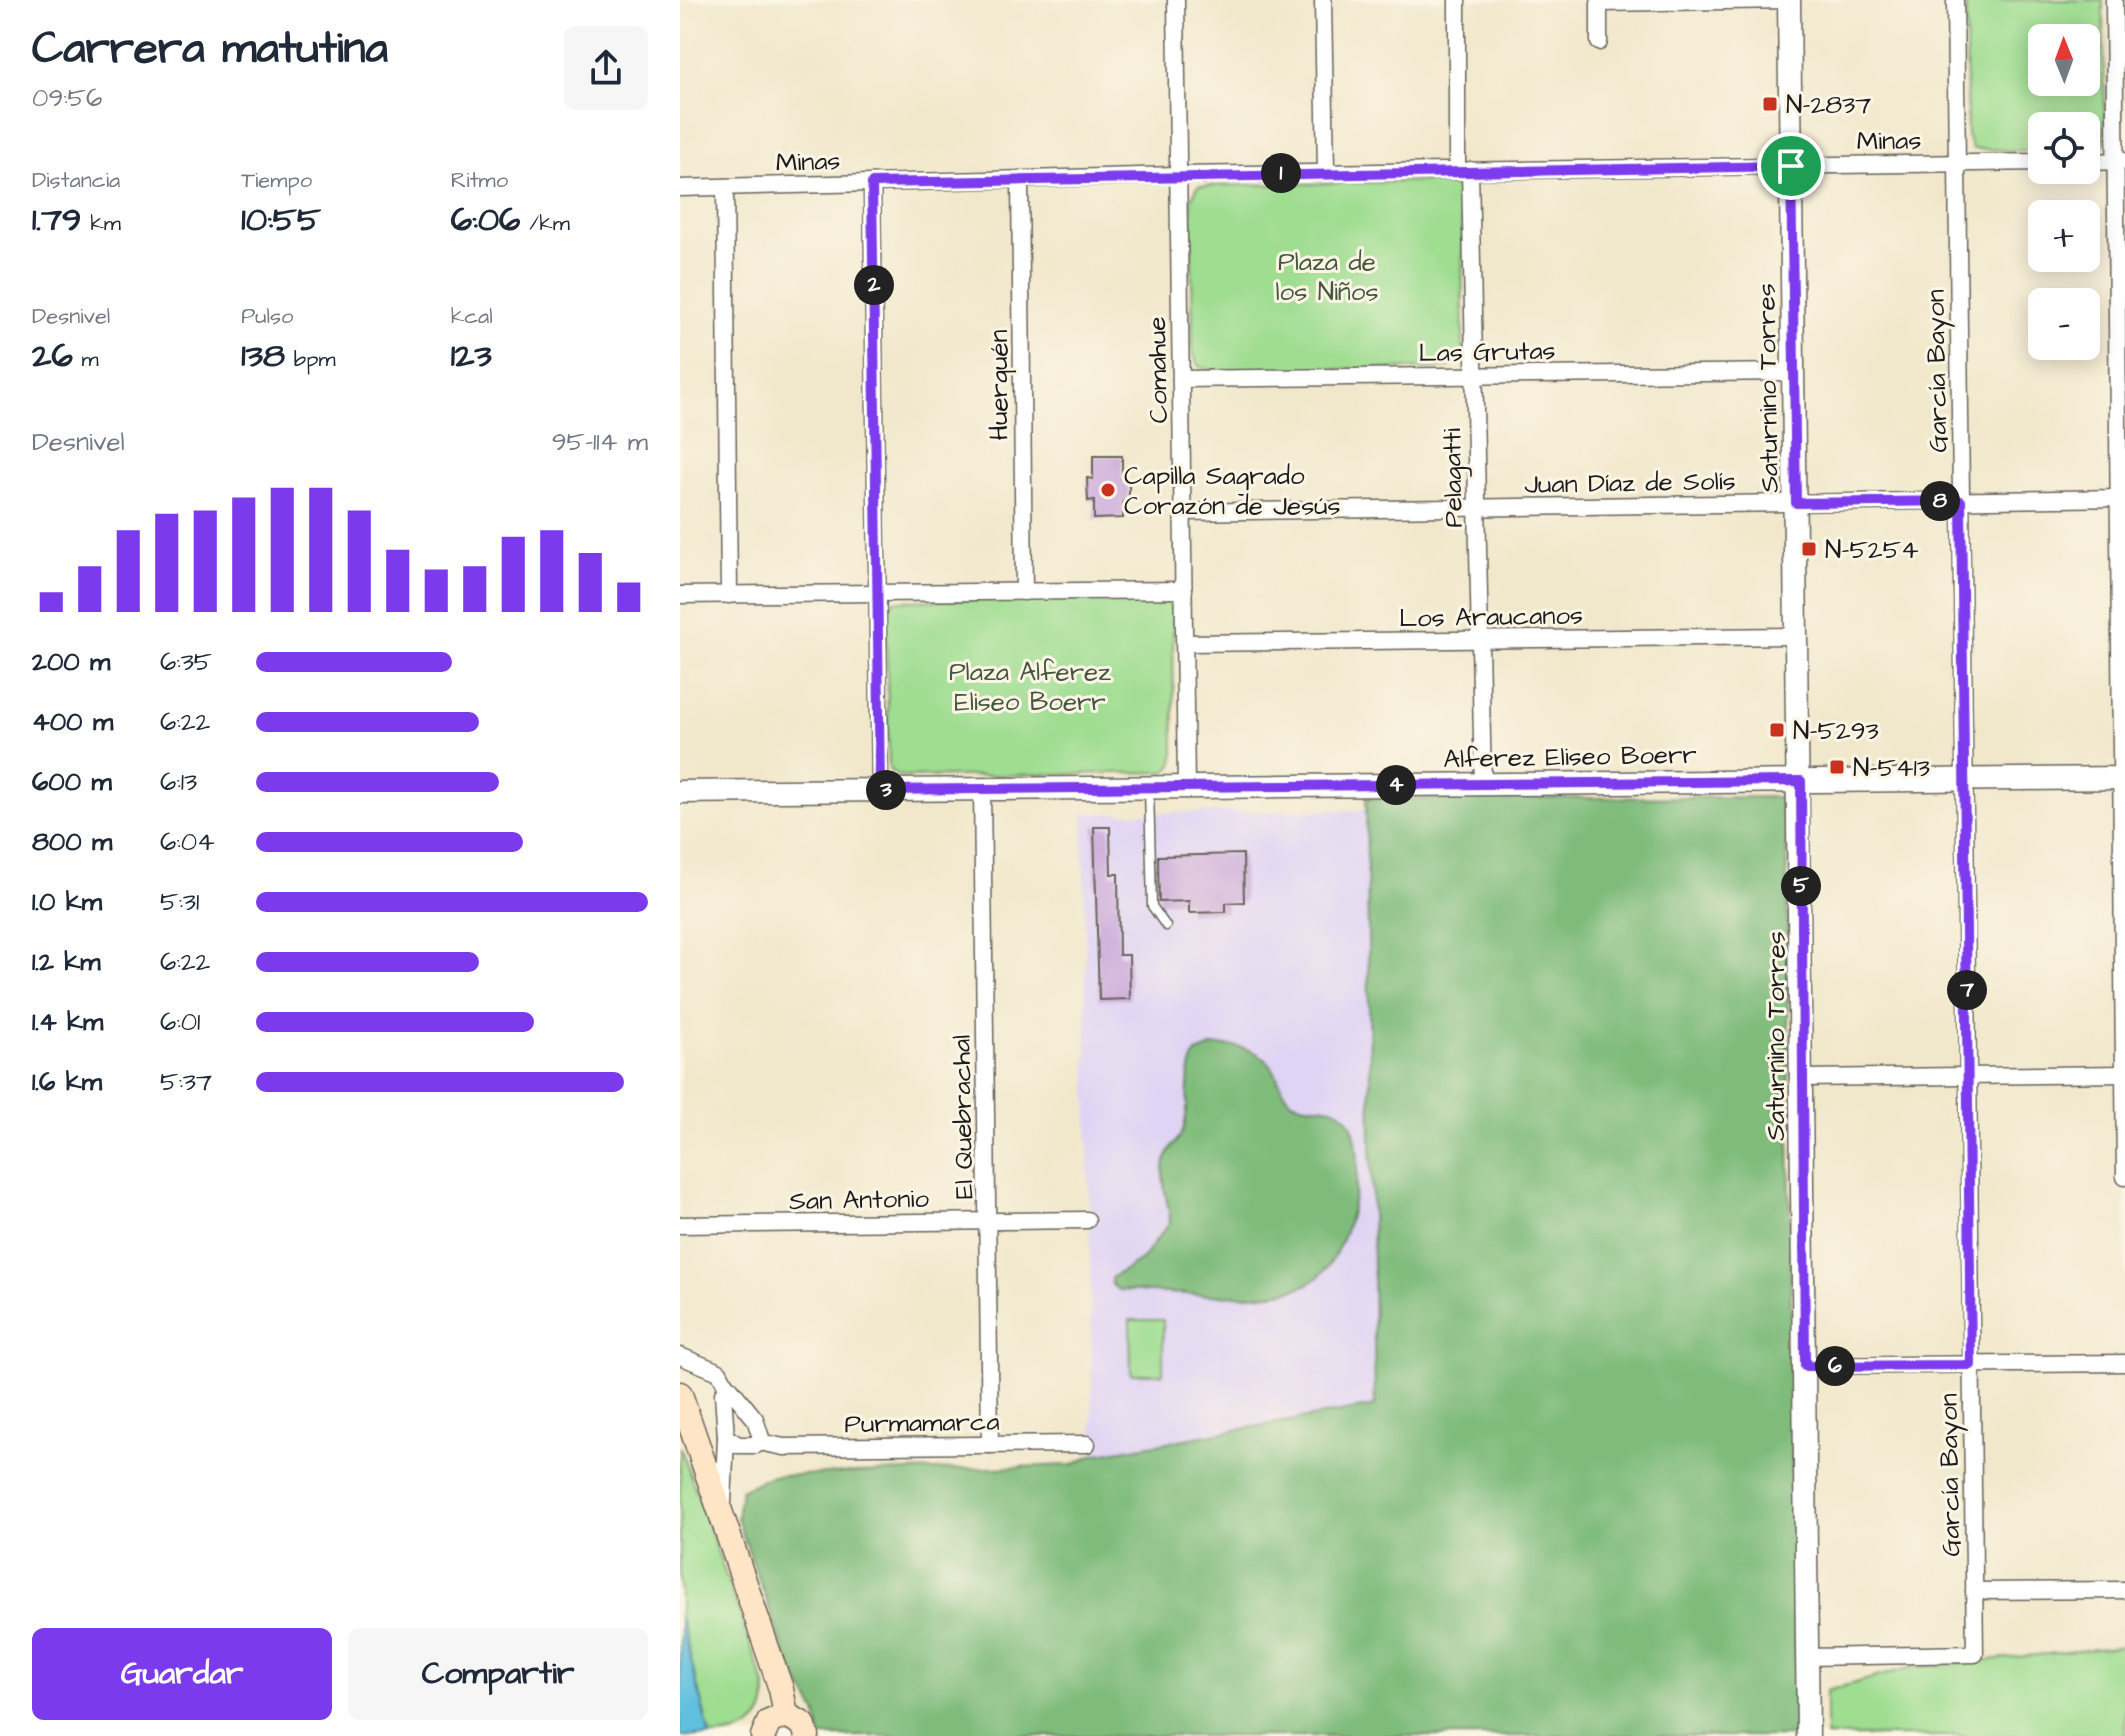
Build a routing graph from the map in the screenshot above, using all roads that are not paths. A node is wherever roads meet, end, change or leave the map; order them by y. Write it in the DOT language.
graph roads {
  1 [pos="1176,0"];
  2 [pos="1323,0"];
  3 [pos="1457,0"];
  4 [pos="1789,0"];
  5 [pos="1955,0"];
  6 [pos="2114,0"];
  7 [pos="1599,42"];
  8 [pos="2028,162"];
  9 [pos="2120,162"];
  10 [pos="1957,163"];
  11 [pos="1791,166"];
  12 [pos="1463,170"];
  13 [pos="1326,172"];
  14 [pos="1178,175"];
  15 [pos="1020,179"];
  16 [pos="872,183"];
  17 [pos="725,187"];
  18 [pos="680,188"];
  19 [pos="1794,372"];
  20 [pos="1474,375"];
  21 [pos="1181,379"];
  22 [pos="2122,498"];
  23 [pos="1961,501"];
  24 [pos="1796,503"];
  25 [pos="1477,508"];
  26 [pos="1183,512"];
  27 [pos="1184,590"];
  28 [pos="1024,592"];
  29 [pos="878,593"];
  30 [pos="680,595"];
  31 [pos="729,595"];
  32 [pos="1798,636"];
  33 [pos="1480,640"];
  34 [pos="1185,643"];
  35 [pos="2123,778"];
  36 [pos="1965,779"];
  37 [pos="1801,781"];
  38 [pos="1483,785"];
  39 [pos="1149,787"];
  40 [pos="1186,787"];
  41 [pos="982,789"];
  42 [pos="880,790"];
  43 [pos="680,792"];
  44 [pos="1166,926"];
  45 [pos="2124,1074"];
  46 [pos="1968,1076"];
  47 [pos="1803,1078"];
  48 [pos="2125,1177"];
  49 [pos="1087,1220"];
  50 [pos="987,1221"];
  51 [pos="680,1225"];
  52 [pos="680,1356"];
  53 [pos="2125,1363"];
  54 [pos="1971,1365"];
  55 [pos="1805,1366"];
  56 [pos="728,1389"];
  57 [pos="680,1394"];
  58 [pos="726,1437"];
  59 [pos="759,1442"];
  60 [pos="1087,1444"];
  61 [pos="990,1445"];
  62 [pos="723,1521"];
  63 [pos="2125,1590"];
  64 [pos="1974,1591"];
  65 [pos="1808,1657"];
  66 [pos="786,1715"];
  67 [pos="763,1736"];
  68 [pos="807,1736"];
  69 [pos="1808,1736"];
  1 -- 14 [label="street, Comahue"];
  2 -- 13 [label="street"];
  3 -- 12 [label="street, Pelagatti"];
  4 -- 7 [label="street"];
  4 -- 11 [label="street, Saturnino Torres"];
  5 -- 10 [label="street, García Bayon"];
  6 -- 9 [label="street"];
  8 -- 10 [label="street, Minas"];
  9 -- 22 [label="street"];
  10 -- 11 [label="street, Minas"];
  10 -- 23 [label="street, García Bayon"];
  11 -- 12 [label="street, Minas"];
  11 -- 19 [label="street, Saturnino Torres"];
  12 -- 13 [label="street, Minas"];
  12 -- 20 [label="street, Pelagatti"];
  13 -- 14 [label="street, Minas"];
  14 -- 15 [label="street, Minas"];
  14 -- 21 [label="street, Comahue"];
  15 -- 16 [label="street, Minas"];
  15 -- 28 [label="street, Huerquén"];
  16 -- 17 [label="street, Minas"];
  16 -- 29 [label="street"];
  17 -- 18 [label="street, Minas"];
  17 -- 31 [label="street"];
  19 -- 20 [label="street, Las Grutas"];
  19 -- 24 [label="street, Saturnino Torres"];
  20 -- 21 [label="street, Las Grutas"];
  20 -- 25 [label="street, Pelagatti"];
  21 -- 26 [label="street, Comahue"];
  22 -- 23 [label="street, Juan Díaz de Solís"];
  22 -- 35 [label="street"];
  23 -- 24 [label="street, Juan Díaz de Solís"];
  23 -- 36 [label="street, García Bayon"];
  24 -- 25 [label="street, Juan Díaz de Solís"];
  24 -- 32 [label="street, Saturnino Torres"];
  25 -- 26 [label="street, Juan Díaz de Solís"];
  25 -- 33 [label="street, Pelagatti"];
  26 -- 27 [label="street, Comahue"];
  27 -- 28 [label="street"];
  27 -- 34 [label="street, Comahue"];
  28 -- 29 [label="street"];
  29 -- 31 [label="street"];
  29 -- 42 [label="street"];
  30 -- 31 [label="street"];
  32 -- 33 [label="street, Los Araucanos"];
  32 -- 37 [label="street, Saturnino Torres"];
  33 -- 34 [label="street, Los Araucanos"];
  33 -- 38 [label="street, Pelagatti"];
  34 -- 40 [label="street, Comahue"];
  35 -- 36 [label="street, Alferez Eliseo Boerr"];
  35 -- 45 [label="street"];
  36 -- 37 [label="street, Alferez Eliseo Boerr"];
  36 -- 46 [label="street, García Bayon"];
  37 -- 38 [label="street, Alferez Eliseo Boerr"];
  37 -- 47 [label="street, Saturnino Torres"];
  38 -- 40 [label="street, Alferez Eliseo Boerr"];
  39 -- 40 [label="street, Alferez Eliseo Boerr"];
  39 -- 41 [label="street, Alferez Eliseo Boerr"];
  39 -- 44 [label="lane"];
  41 -- 42 [label="street, Alferez Eliseo Boerr"];
  41 -- 50 [label="street, El Quebrachal"];
  42 -- 43 [label="street, Alferez Eliseo Boerr"];
  45 -- 46 [label="street"];
  45 -- 48 [label="street"];
  46 -- 47 [label="street"];
  46 -- 54 [label="street, García Bayon"];
  47 -- 55 [label="street, Saturnino Torres"];
  49 -- 50 [label="street, San Antonio"];
  50 -- 51 [label="street, San Antonio"];
  50 -- 61 [label="street, El Quebrachal"];
  52 -- 56 [label="street"];
  53 -- 54 [label="street"];
  54 -- 55 [label="street"];
  54 -- 64 [label="street, García Bayon"];
  55 -- 65 [label="street, Saturnino Torres"];
  56 -- 58 [label="street"];
  56 -- 59 [label="street"];
  57 -- 62 [label="main road"];
  58 -- 59 [label="street, Purmamarca"];
  58 -- 62 [label="street"];
  59 -- 61 [label="street, Purmamarca"];
  60 -- 61 [label="street, Purmamarca"];
  62 -- 66 [label="main road"];
  63 -- 64 [label="street"];
  64 -- 65 [label="street, García Bayon"];
  65 -- 69 [label="street, Saturnino Torres"];
  66 -- 67 [label="main road"];
  66 -- 68 [label="main road"];
}
